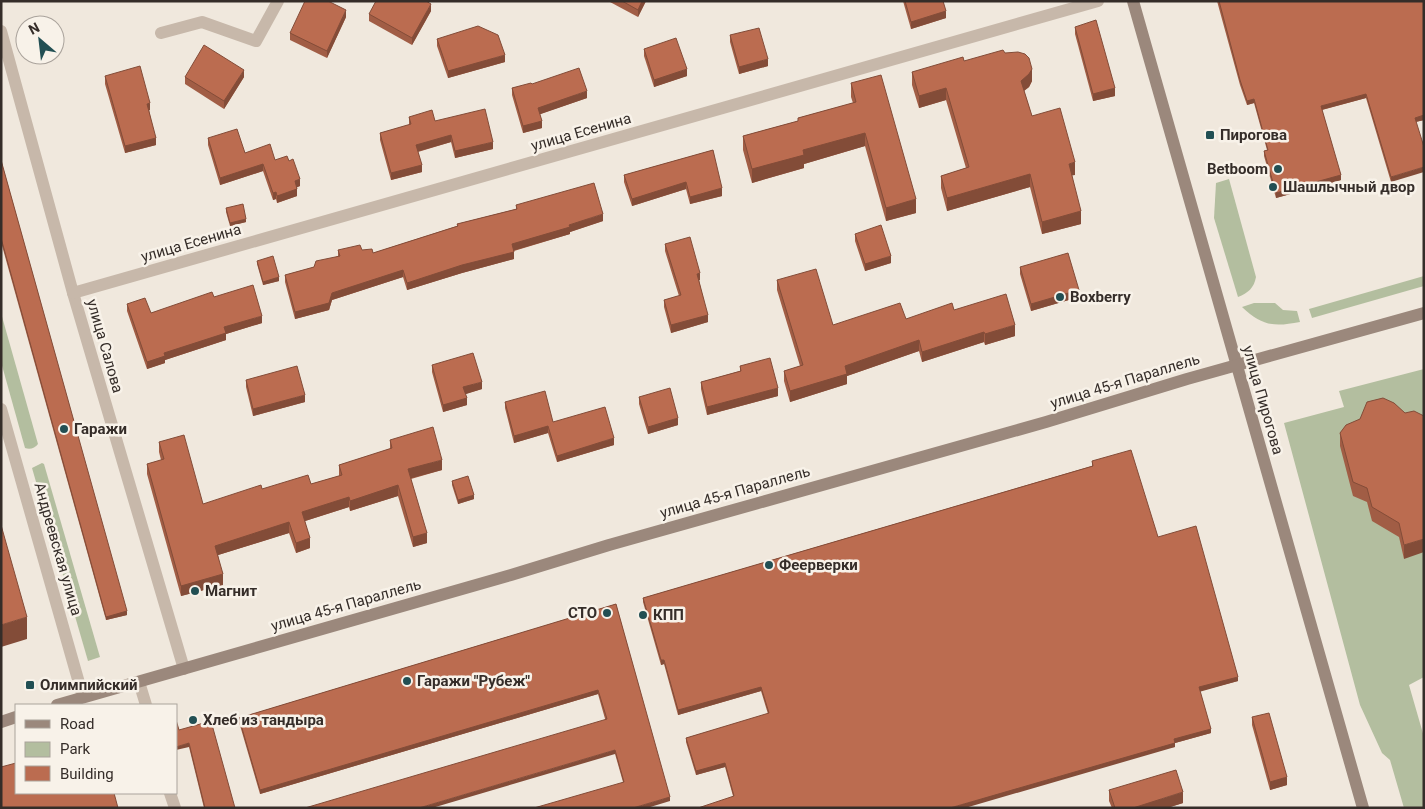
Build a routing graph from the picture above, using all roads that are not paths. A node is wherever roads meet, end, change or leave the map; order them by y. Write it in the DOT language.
graph roads {
  1 [pos="278,1"];
  2 [pos="1098,1"];
  3 [pos="1133,1"];
  4 [pos="1,31"];
  5 [pos="161,33"];
  6 [pos="73,293"];
  7 [pos="1424,313"];
  8 [pos="1237,365"];
  9 [pos="1,409"];
  10 [pos="184,669"];
  11 [pos="139,682"];
  12 [pos="83,697"];
  13 [pos="59,704"];
  14 [pos="146,704"];
  15 [pos="15,717"];
  16 [pos="1,722"];
  17 [pos="170,794"];
  18 [pos="175,808"];
  19 [pos="1363,808"];
  1 -- 5 [label="street"];
  2 -- 6 [label="street, улица Есенина"];
  3 -- 8 [label="main road, улица Пирогова"];
  4 -- 6 [label="street, улица Салова"];
  6 -- 10 [label="street, улица Салова"];
  7 -- 8 [label="main road, улица 45-я Параллель"];
  8 -- 10 [label="main road, улица 45-я Параллель"];
  8 -- 19 [label="main road, улица Пирогова"];
  9 -- 12 [label="street, Андреевская улица"];
  10 -- 11 [label="main road, улица 45-я Параллель"];
  11 -- 12 [label="main road, улица 45-я Параллель"];
  11 -- 14 [label="street"];
  12 -- 13 [label="main road, улица 45-я Параллель"];
  15 -- 16 [label="main road"];
  17 -- 18 [label="street"];
}
